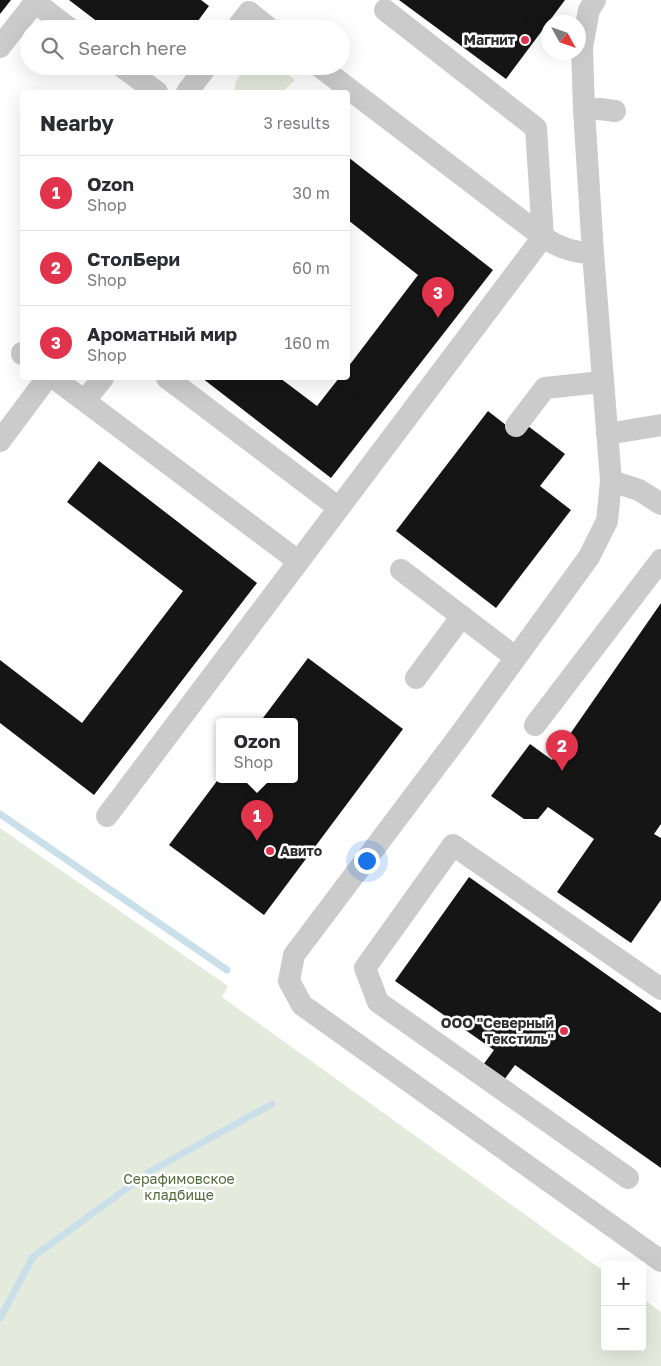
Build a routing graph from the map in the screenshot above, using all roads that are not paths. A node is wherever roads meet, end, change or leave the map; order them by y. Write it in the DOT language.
graph roads {
  1 [pos="595,0"];
  2 [pos="384,10"];
  3 [pos="20,20"];
  4 [pos="58,20"];
  5 [pos="243,20"];
  6 [pos="259,20"];
  7 [pos="20,21"];
  8 [pos="0,47"];
  9 [pos="133,75"];
  10 [pos="200,75"];
  11 [pos="331,75"];
  12 [pos="153,90"];
  13 [pos="189,90"];
  14 [pos="584,110"];
  15 [pos="615,110"];
  16 [pos="543,237"];
  17 [pos="593,253"];
  18 [pos="46,380"];
  19 [pos="57,380"];
  20 [pos="100,380"];
  21 [pos="169,380"];
  22 [pos="602,382"];
  23 [pos="85,400"];
  24 [pos="661,425"];
  25 [pos="516,426"];
  26 [pos="607,434"];
  27 [pos="0,441"];
  28 [pos="611,482"];
  29 [pos="661,504"];
  30 [pos="339,508"];
  31 [pos="661,560"];
  32 [pos="298,561"];
  33 [pos="401,570"];
  34 [pos="462,616"];
  35 [pos="515,657"];
  36 [pos="416,678"];
  37 [pos="535,725"];
  38 [pos="106,816"];
  39 [pos="661,989"];
  40 [pos="628,1178"];
  41 [pos="661,1261"];
  1 -- 14 [label="lane"];
  2 -- 16 [label="lane"];
  3 -- 4 [label="lane"];
  5 -- 6 [label="lane"];
  7 -- 8 [label="lane"];
  9 -- 12 [label="lane"];
  10 -- 13 [label="lane"];
  11 -- 16 [label="lane"];
  14 -- 15 [label="lane"];
  14 -- 17 [label="lane"];
  16 -- 17 [label="lane"];
  16 -- 30 [label="lane"];
  17 -- 22 [label="lane"];
  18 -- 27 [label="lane"];
  19 -- 23 [label="lane"];
  20 -- 23 [label="lane"];
  21 -- 30 [label="lane"];
  22 -- 25 [label="lane"];
  22 -- 26 [label="lane"];
  23 -- 32 [label="lane"];
  24 -- 26 [label="lane"];
  26 -- 28 [label="lane"];
  28 -- 29 [label="lane"];
  28 -- 35 [label="lane"];
  30 -- 32 [label="lane"];
  31 -- 37 [label="lane"];
  32 -- 38 [label="lane"];
  33 -- 34 [label="lane"];
  34 -- 35 [label="lane"];
  34 -- 36 [label="lane"];
  35 -- 41 [label="lane"];
  39 -- 40 [label="lane"];
}
